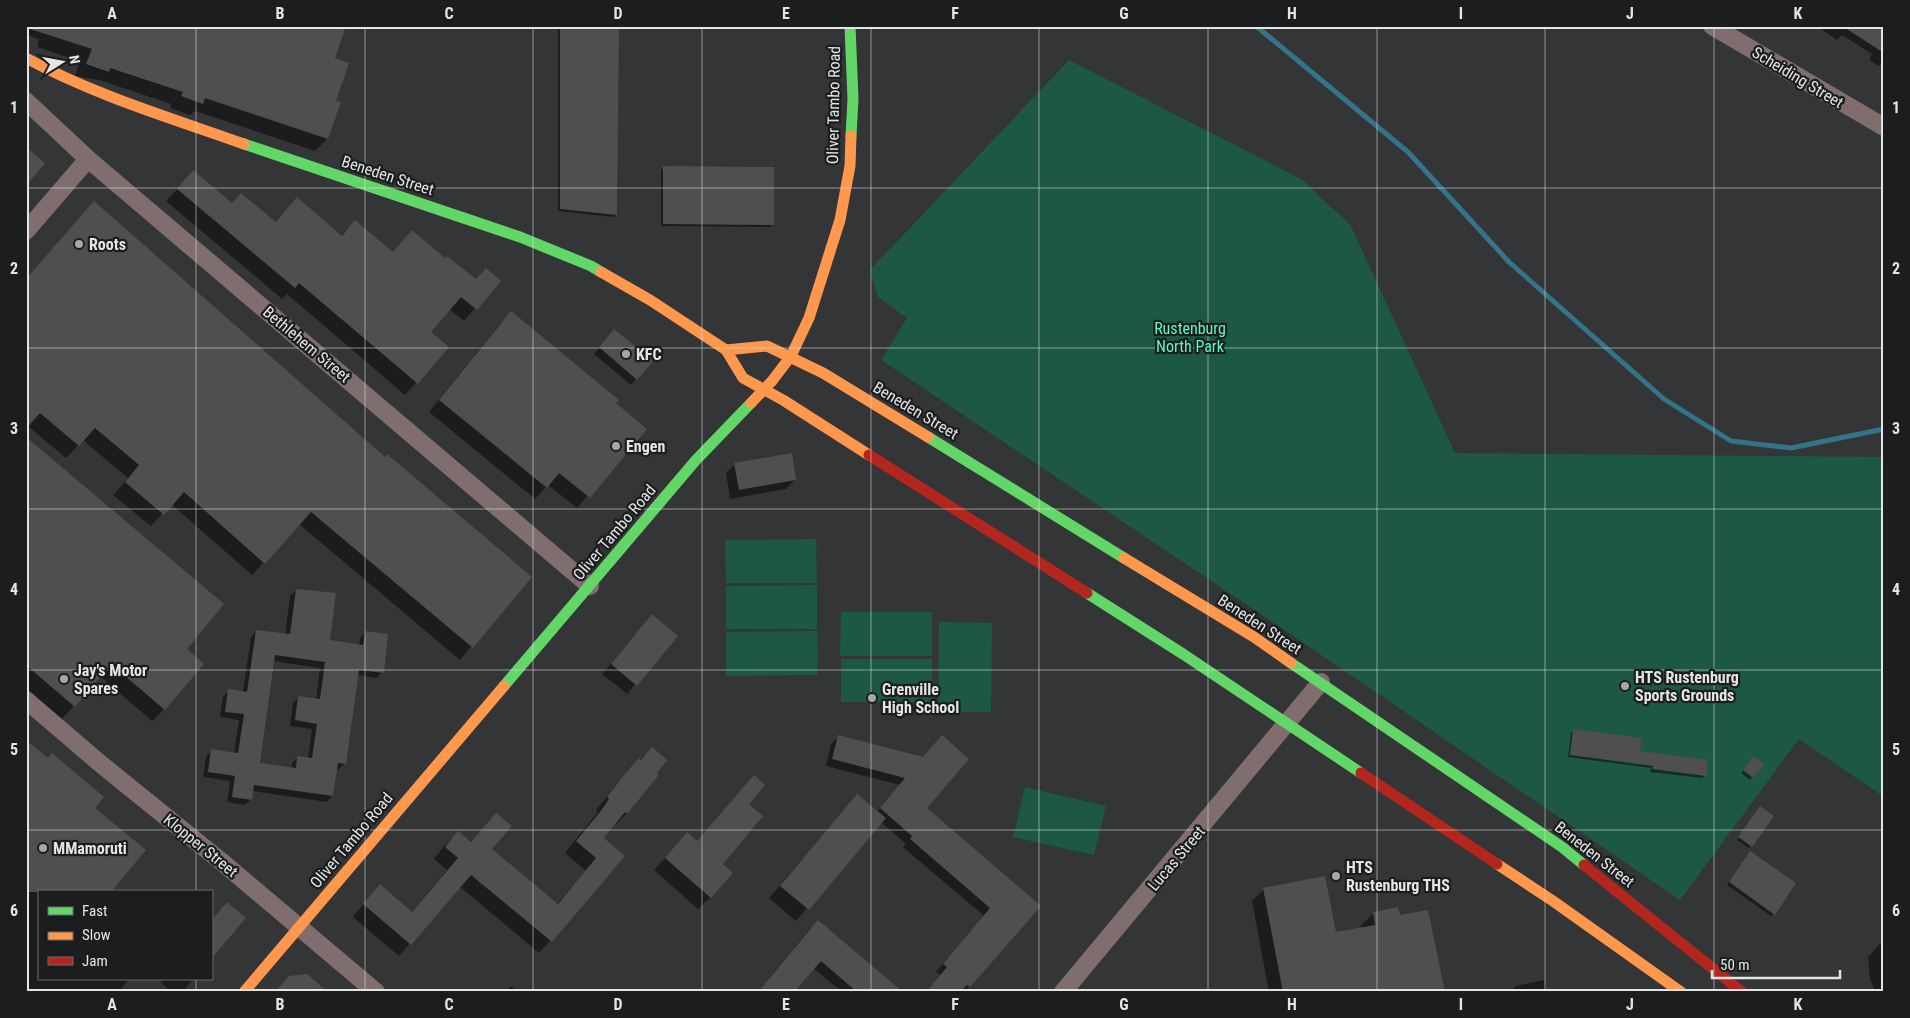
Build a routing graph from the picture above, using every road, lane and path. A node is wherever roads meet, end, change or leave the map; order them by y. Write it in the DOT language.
graph roads {
  1 [pos="850,26"];
  2 [pos="1712,26"];
  3 [pos="26,58"];
  4 [pos="26,101"];
  5 [pos="1884,127"];
  6 [pos="88,159"];
  7 [pos="26,231"];
  8 [pos="726,350"];
  9 [pos="791,356"];
  10 [pos="764,390"];
  11 [pos="590,586"];
  12 [pos="1321,682"];
  13 [pos="26,700"];
  14 [pos="1288,724"];
  15 [pos="299,927"];
  16 [pos="244,992"];
  17 [pos="376,992"];
  18 [pos="1063,992"];
  19 [pos="1680,992"];
  20 [pos="1742,992"];
  1 -- 9 [label="main road, Oliver Tambo Road"];
  2 -- 5 [label="street, Scheiding Street"];
  3 -- 8 [label="main road, Beneden Street"];
  4 -- 6 [label="street, Bethlehem Street"];
  6 -- 7 [label="street"];
  6 -- 11 [label="street, Bethlehem Street"];
  8 -- 9 [label="main road, Beneden Street"];
  8 -- 10 [label="main road, Beneden Street"];
  9 -- 10 [label="main road, Oliver Tambo Road"];
  9 -- 12 [label="main road, Beneden Street"];
  10 -- 11 [label="main road, Oliver Tambo Road"];
  10 -- 14 [label="main road, Beneden Street"];
  11 -- 15 [label="main road, Oliver Tambo Road"];
  12 -- 14 [label="street, Lucas Street"];
  12 -- 20 [label="main road, Beneden Street"];
  13 -- 15 [label="street, Klopper Street"];
  14 -- 18 [label="street, Lucas Street"];
  14 -- 19 [label="main road, Beneden Street"];
  15 -- 16 [label="main road, Oliver Tambo Road"];
  15 -- 17 [label="street, Klopper Street"];
}
